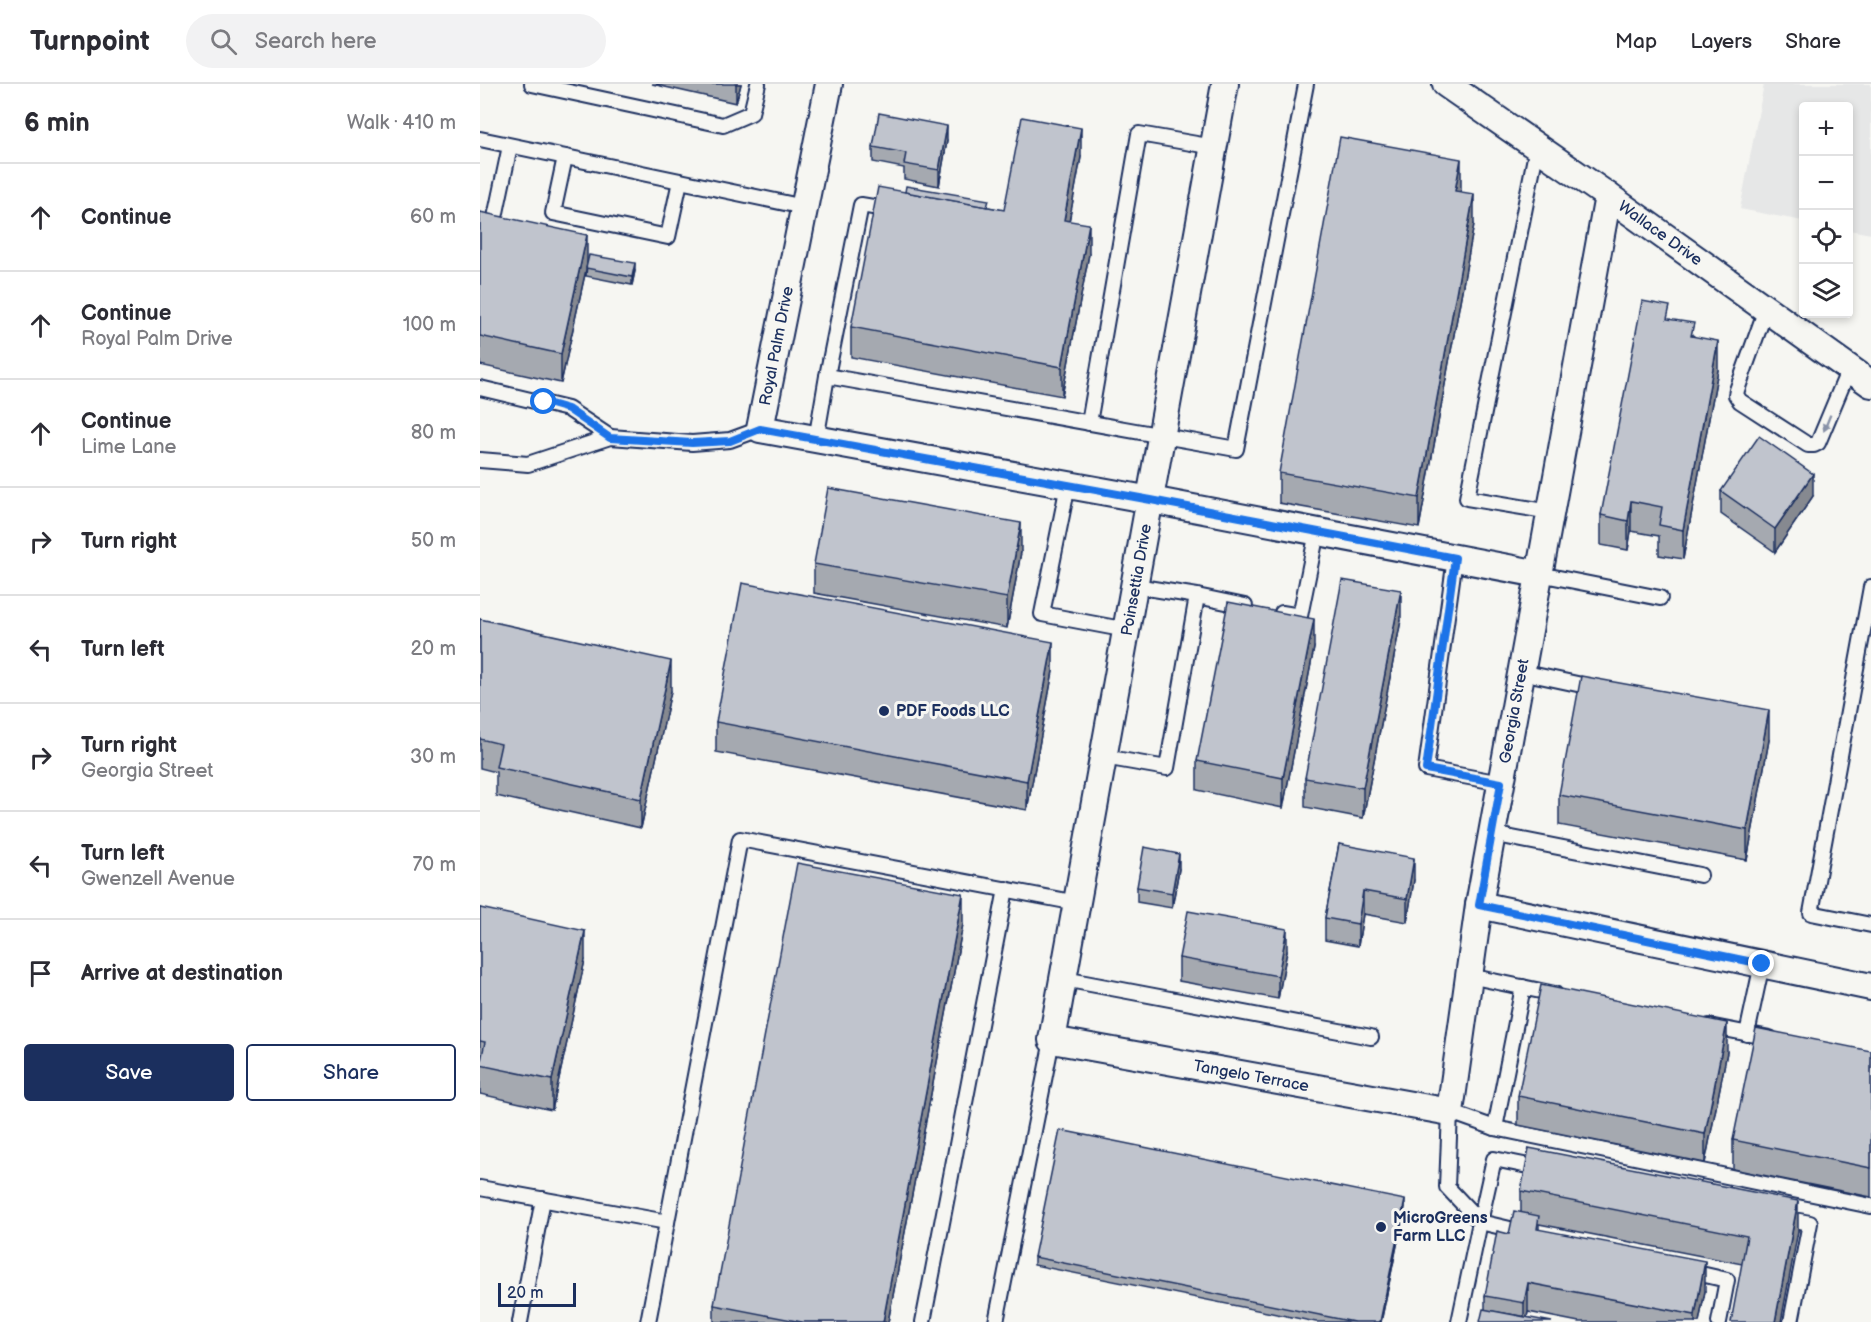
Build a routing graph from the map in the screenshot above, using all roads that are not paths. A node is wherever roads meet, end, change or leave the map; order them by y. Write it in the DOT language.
graph roads {
  1 [pos="532,84"];
  2 [pos="758,84"];
  3 [pos="829,84"];
  4 [pos="1225,84"];
  5 [pos="1306,84"];
  6 [pos="1446,84"];
  7 [pos="480,139"];
  8 [pos="510,146"];
  9 [pos="1214,147"];
  10 [pos="1537,147"];
  11 [pos="565,157"];
  12 [pos="680,181"];
  13 [pos="1608,196"];
  14 [pos="804,207"];
  15 [pos="898,212"];
  16 [pos="493,227"];
  17 [pos="1766,309"];
  18 [pos="1849,369"];
  19 [pos="828,376"];
  20 [pos="1871,384"];
  21 [pos="480,388"];
  22 [pos="1089,423"];
  23 [pos="760,429"];
  24 [pos="1163,436"];
  25 [pos="610,438"];
  26 [pos="816,440"];
  27 [pos="480,460"];
  28 [pos="1068,485"];
  29 [pos="1151,500"];
  30 [pos="1551,512"];
  31 [pos="1317,531"];
  32 [pos="1455,558"];
  33 [pos="1539,574"];
  34 [pos="1135,586"];
  35 [pos="1871,587"];
  36 [pos="1197,596"];
  37 [pos="1660,598"];
  38 [pos="1127,630"];
  39 [pos="1521,672"];
  40 [pos="1612,691"];
  41 [pos="1104,757"];
  42 [pos="1501,783"];
  43 [pos="1492,834"];
  44 [pos="1700,875"];
  45 [pos="1006,889"];
  46 [pos="1077,903"];
  47 [pos="1479,905"];
  48 [pos="1871,925"];
  49 [pos="1762,964"];
  50 [pos="1469,976"];
  51 [pos="1064,979"];
  52 [pos="1523,987"];
  53 [pos="1871,987"];
  54 [pos="1568,997"];
  55 [pos="1691,1022"];
  56 [pos="1747,1034"];
  57 [pos="1371,1037"];
  58 [pos="1052,1040"];
  59 [pos="1781,1041"];
  60 [pos="1450,1112"];
  61 [pos="1495,1128"];
  62 [pos="1552,1171"];
  63 [pos="480,1188"];
  64 [pos="543,1199"];
  65 [pos="1871,1206"];
  66 [pos="1775,1216"];
  67 [pos="667,1222"];
  68 [pos="1480,1222"];
  69 [pos="1536,1235"];
  70 [pos="1671,1267"];
  71 [pos="520,1322"];
  72 [pos="648,1322"];
  73 [pos="923,1322"];
  74 [pos="996,1322"];
  75 [pos="1459,1322"];
  76 [pos="1719,1322"];
  77 [pos="1791,1322"];
  1 -- 2 [label="lane"];
  3 -- 14 [label="street, Royal Palm Drive"];
  4 -- 9 [label="street, Poinsettia Drive"];
  5 -- 24 [label="lane"];
  6 -- 10 [label="street, Wallace Drive"];
  7 -- 8 [label="lane"];
  8 -- 11 [label="lane"];
  8 -- 16 [label="lane"];
  9 -- 22 [label="lane"];
  9 -- 24 [label="street, Poinsettia Drive"];
  10 -- 13 [label="street, Wallace Drive"];
  10 -- 30 [label="lane"];
  11 -- 12 [label="lane"];
  11 -- 12 [label="lane"];
  12 -- 14 [label="lane"];
  13 -- 17 [label="street, Wallace Drive"];
  13 -- 30 [label="street, Georgia Street"];
  14 -- 23 [label="street, Royal Palm Drive"];
  15 -- 19 [label="lane"];
  17 -- 18 [label="street, Wallace Drive"];
  18 -- 17 [label="lane, one-way"];
  18 -- 20 [label="street, Wallace Drive"];
  19 -- 22 [label="lane"];
  19 -- 26 [label="lane"];
  21 -- 25 [label="lane"];
  22 -- 24 [label="lane"];
  23 -- 25 [label="lane"];
  23 -- 26 [label="street, Royal Palm Drive"];
  24 -- 29 [label="street, Poinsettia Drive"];
  25 -- 27 [label="lane"];
  26 -- 28 [label="street, Royal Palm Drive"];
  28 -- 29 [label="street, Royal Palm Drive"];
  28 -- 38 [label="lane"];
  29 -- 31 [label="street, Royal Palm Drive"];
  29 -- 34 [label="street, Poinsettia Drive"];
  30 -- 33 [label="street, Georgia Street"];
  31 -- 32 [label="street, Royal Palm Drive"];
  31 -- 36 [label="lane"];
  32 -- 33 [label="street, Royal Palm Drive"];
  32 -- 42 [label="lane"];
  33 -- 37 [label="lane"];
  33 -- 39 [label="street, Georgia Street"];
  34 -- 36 [label="lane"];
  34 -- 38 [label="street, Poinsettia Drive"];
  35 -- 48 [label="lane"];
  36 -- 41 [label="lane"];
  38 -- 41 [label="street, Poinsettia Drive"];
  39 -- 40 [label="lane"];
  39 -- 42 [label="street, Georgia Street"];
  41 -- 46 [label="street, Poinsettia Drive"];
  42 -- 43 [label="street, Georgia Street"];
  43 -- 44 [label="lane"];
  43 -- 47 [label="street, Georgia Street"];
  45 -- 46 [label="lane"];
  45 -- 67 [label="lane"];
  45 -- 73 [label="lane"];
  46 -- 51 [label="street, Poinsettia Drive"];
  47 -- 49 [label="street"];
  47 -- 50 [label="street, Georgia Street"];
  49 -- 53 [label="street"];
  49 -- 56 [label="lane"];
  50 -- 52 [label="lane"];
  50 -- 60 [label="street, Georgia Street"];
  51 -- 57 [label="lane"];
  51 -- 58 [label="street, Poinsettia Drive"];
  52 -- 54 [label="lane"];
  52 -- 61 [label="lane"];
  55 -- 56 [label="lane"];
  56 -- 59 [label="lane"];
  58 -- 60 [label="street, Tangelo Terrace"];
  58 -- 74 [label="lane"];
  60 -- 61 [label="lane"];
  60 -- 68 [label="lane, Georgia Street"];
  61 -- 65 [label="lane"];
  62 -- 68 [label="lane"];
  63 -- 64 [label="lane"];
  64 -- 67 [label="lane"];
  64 -- 71 [label="lane"];
  66 -- 77 [label="lane"];
  67 -- 72 [label="lane"];
  68 -- 69 [label="lane"];
  68 -- 75 [label="lane"];
  70 -- 76 [label="lane"];
}
